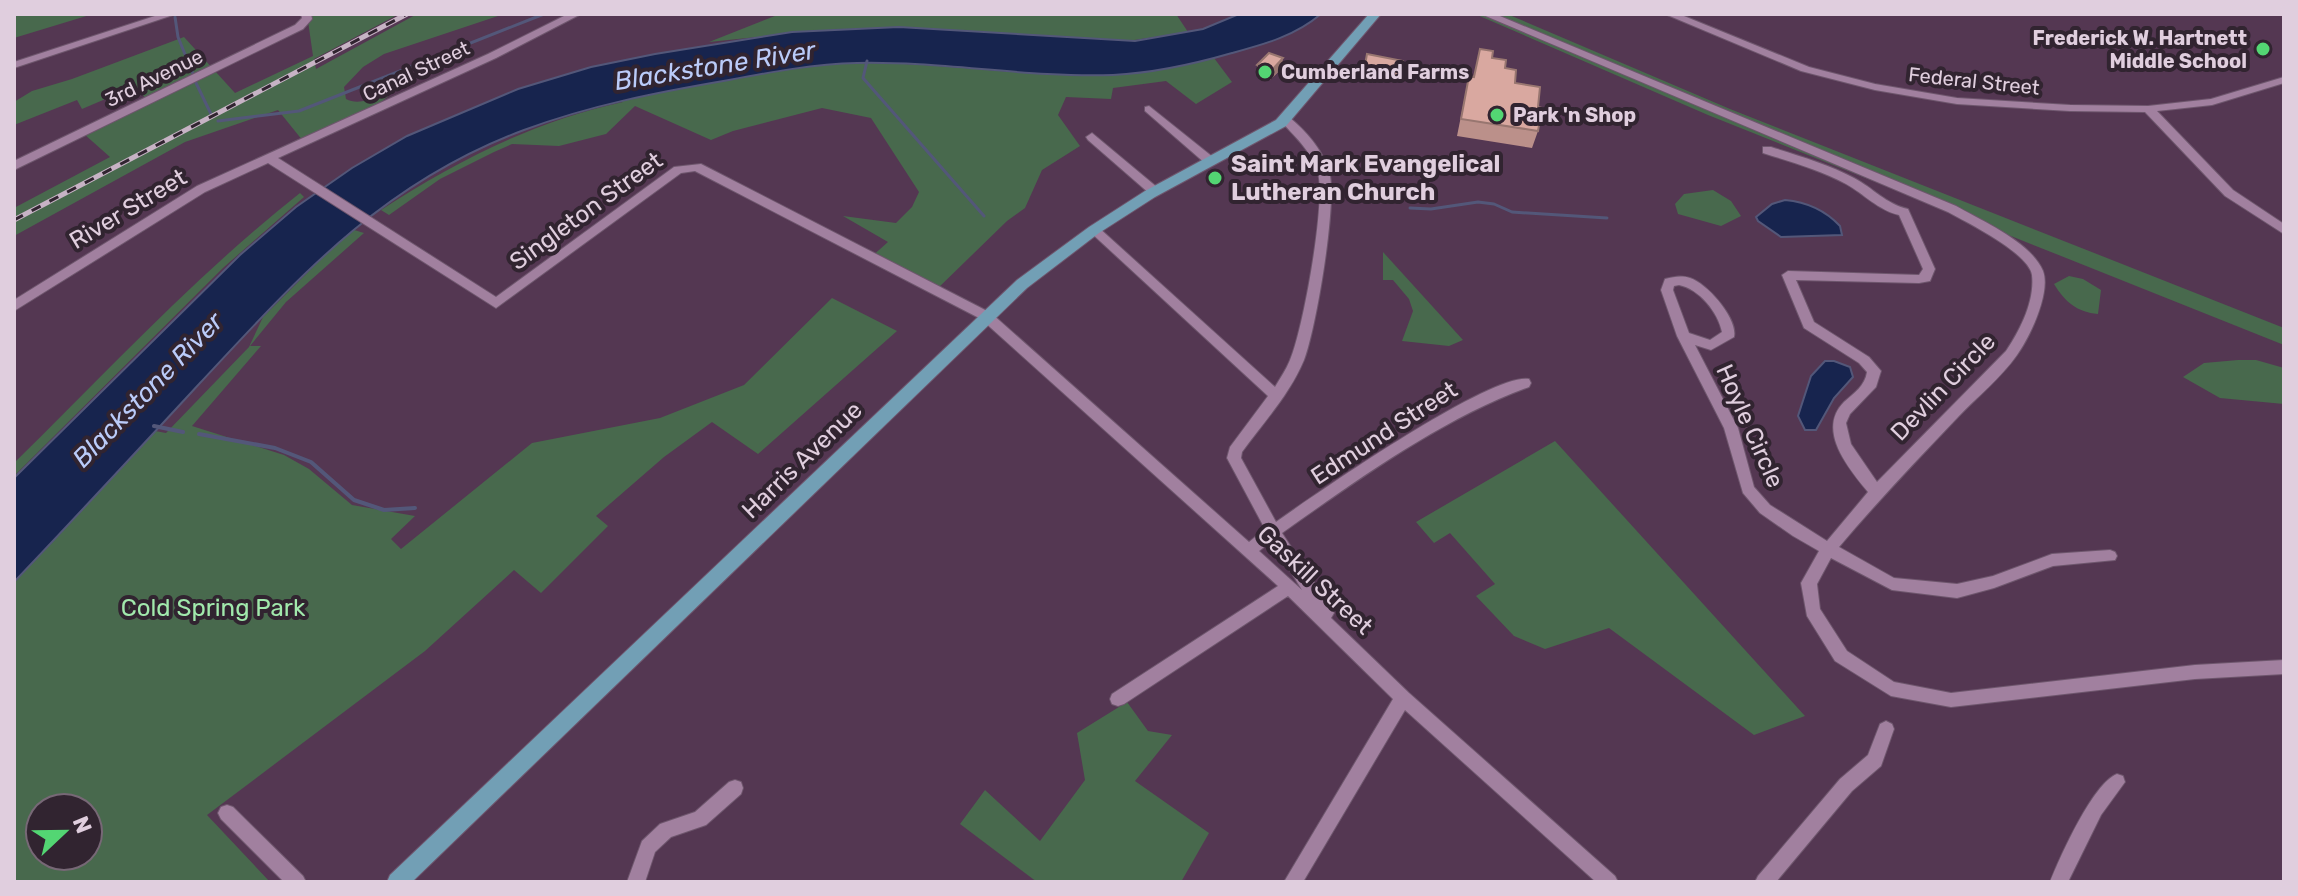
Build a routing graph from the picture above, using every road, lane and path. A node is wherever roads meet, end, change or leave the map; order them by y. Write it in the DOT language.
graph roads {
  1 [pos="171,14"];
  2 [pos="576,14"];
  3 [pos="1375,14"];
  4 [pos="1486,14"];
  5 [pos="1670,14"];
  6 [pos="306,16"];
  7 [pos="14,65"];
  8 [pos="2284,80"];
  9 [pos="1149,109"];
  10 [pos="2148,109"];
  11 [pos="1283,121"];
  12 [pos="1092,137"];
  13 [pos="1767,150"];
  14 [pos="269,158"];
  15 [pos="1210,161"];
  16 [pos="14,166"];
  17 [pos="1154,191"];
  18 [pos="1925,197"];
  19 [pos="1904,212"];
  20 [pos="1094,230"];
  21 [pos="2284,230"];
  22 [pos="14,306"];
  23 [pos="986,316"];
  24 [pos="1684,336"];
  25 [pos="1524,383"];
  26 [pos="1274,394"];
  27 [pos="1877,492"];
  28 [pos="1273,531"];
  29 [pos="1828,550"];
  30 [pos="1248,551"];
  31 [pos="2110,556"];
  32 [pos="1289,587"];
  33 [pos="1342,636"];
  34 [pos="2284,667"];
  35 [pos="1403,698"];
  36 [pos="1118,699"];
  37 [pos="1886,729"];
  38 [pos="2117,782"];
  39 [pos="735,788"];
  40 [pos="227,813"];
  41 [pos="297,882"];
  42 [pos="397,882"];
  43 [pos="636,882"];
  44 [pos="1293,882"];
  45 [pos="1609,882"];
  46 [pos="1764,882"];
  47 [pos="2059,882"];
  1 -- 7 [label="street"];
  2 -- 14 [label="street, Canal Street"];
  3 -- 11 [label="main road"];
  4 -- 18 [label="street, Devlin Circle"];
  5 -- 10 [label="street, Federal Street"];
  6 -- 16 [label="street, 3rd Avenue"];
  8 -- 10 [label="street, Federal Street"];
  9 -- 15 [label="street"];
  10 -- 21 [label="street"];
  11 -- 15 [label="main road, Harris Avenue"];
  11 -- 26 [label="street"];
  12 -- 17 [label="street"];
  13 -- 19 [label="street"];
  14 -- 22 [label="street, River Street"];
  14 -- 23 [label="street, Singleton Street"];
  15 -- 17 [label="main road, Harris Avenue"];
  17 -- 20 [label="main road, Harris Avenue"];
  18 -- 19 [label="street"];
  18 -- 27 [label="street, Devlin Circle"];
  19 -- 27 [label="street"];
  20 -- 23 [label="main road, Harris Avenue"];
  20 -- 26 [label="street"];
  23 -- 30 [label="street, Gaskill Street"];
  23 -- 42 [label="main road, Harris Avenue"];
  24 -- 24 [label="street, Hoyle Circle"];
  24 -- 29 [label="street, Hoyle Circle"];
  25 -- 28 [label="street, Edmund Street"];
  26 -- 28 [label="street"];
  27 -- 29 [label="street, Devlin Circle"];
  28 -- 30 [label="street, Edmund Street"];
  28 -- 33 [label="street"];
  29 -- 31 [label="street, Hoyle Circle"];
  29 -- 34 [label="street, Devlin Circle"];
  30 -- 32 [label="street, Gaskill Street"];
  32 -- 33 [label="street, Gaskill Street"];
  32 -- 36 [label="street"];
  33 -- 35 [label="street, Gaskill Street"];
  35 -- 44 [label="street"];
  35 -- 45 [label="street, Gaskill Street"];
  37 -- 46 [label="street"];
  38 -- 47 [label="street"];
  39 -- 43 [label="street"];
  40 -- 41 [label="street"];
}
